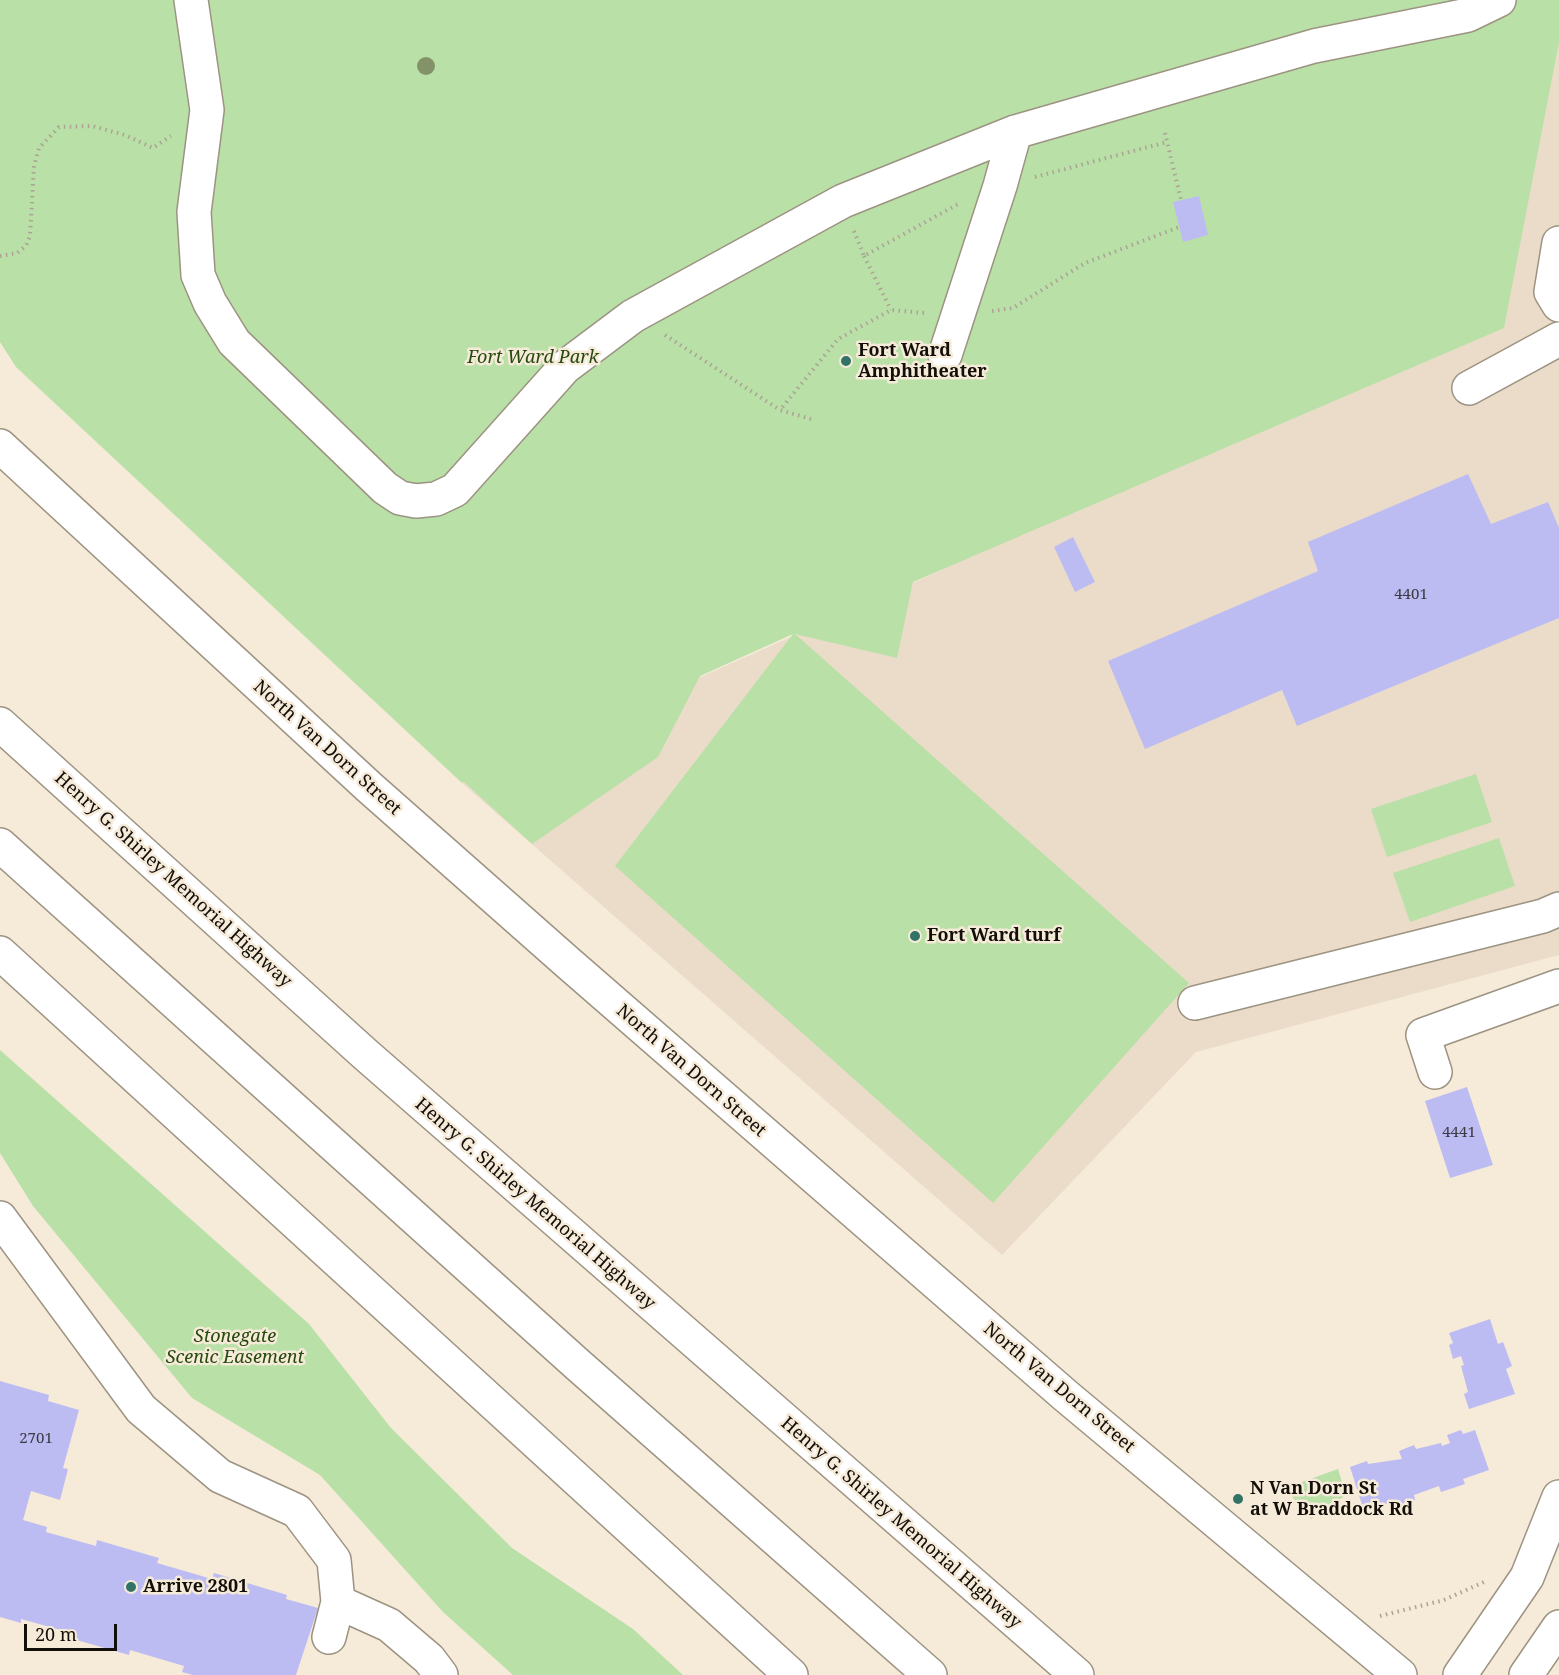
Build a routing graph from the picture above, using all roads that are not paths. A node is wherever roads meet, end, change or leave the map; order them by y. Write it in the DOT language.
graph roads {
  1 [pos="191,0"];
  2 [pos="1499,0"];
  3 [pos="1015,132"];
  4 [pos="1559,243"];
  5 [pos="1559,305"];
  6 [pos="1559,339"];
  7 [pos="945,355"];
  8 [pos="1469,388"];
  9 [pos="0,446"];
  10 [pos="0,719"];
  11 [pos="0,724"];
  12 [pos="50,769"];
  13 [pos="0,845"];
  14 [pos="1559,909"];
  15 [pos="0,953"];
  16 [pos="0,975"];
  17 [pos="1559,986"];
  18 [pos="1195,1003"];
  19 [pos="1435,1072"];
  20 [pos="184,1124"];
  21 [pos="0,1218"];
  22 [pos="1559,1497"];
  23 [pos="339,1602"];
  24 [pos="1559,1627"];
  25 [pos="329,1637"];
  26 [pos="1536,1668"];
  27 [pos="441,1675"];
  28 [pos="791,1675"];
  29 [pos="930,1675"];
  30 [pos="1077,1675"];
  31 [pos="1400,1675"];
  32 [pos="1460,1675"];
  1 -- 3 [label="main road"];
  2 -- 3 [label="main road"];
  3 -- 7 [label="main road"];
  4 -- 5 [label="main road"];
  6 -- 8 [label="main road"];
  9 -- 31 [label="main road, North Van Dorn Street"];
  10 -- 12 [label="main road"];
  11 -- 12 [label="main road, Henry G. Shirley Memorial Highway"];
  12 -- 30 [label="main road, Henry G. Shirley Memorial Highway"];
  13 -- 29 [label="main road"];
  14 -- 18 [label="main road"];
  15 -- 20 [label="main road"];
  16 -- 20 [label="main road"];
  17 -- 19 [label="main road"];
  20 -- 28 [label="main road"];
  21 -- 23 [label="main road"];
  22 -- 32 [label="main road"];
  23 -- 25 [label="main road"];
  23 -- 27 [label="main road"];
  24 -- 26 [label="main road"];
}
